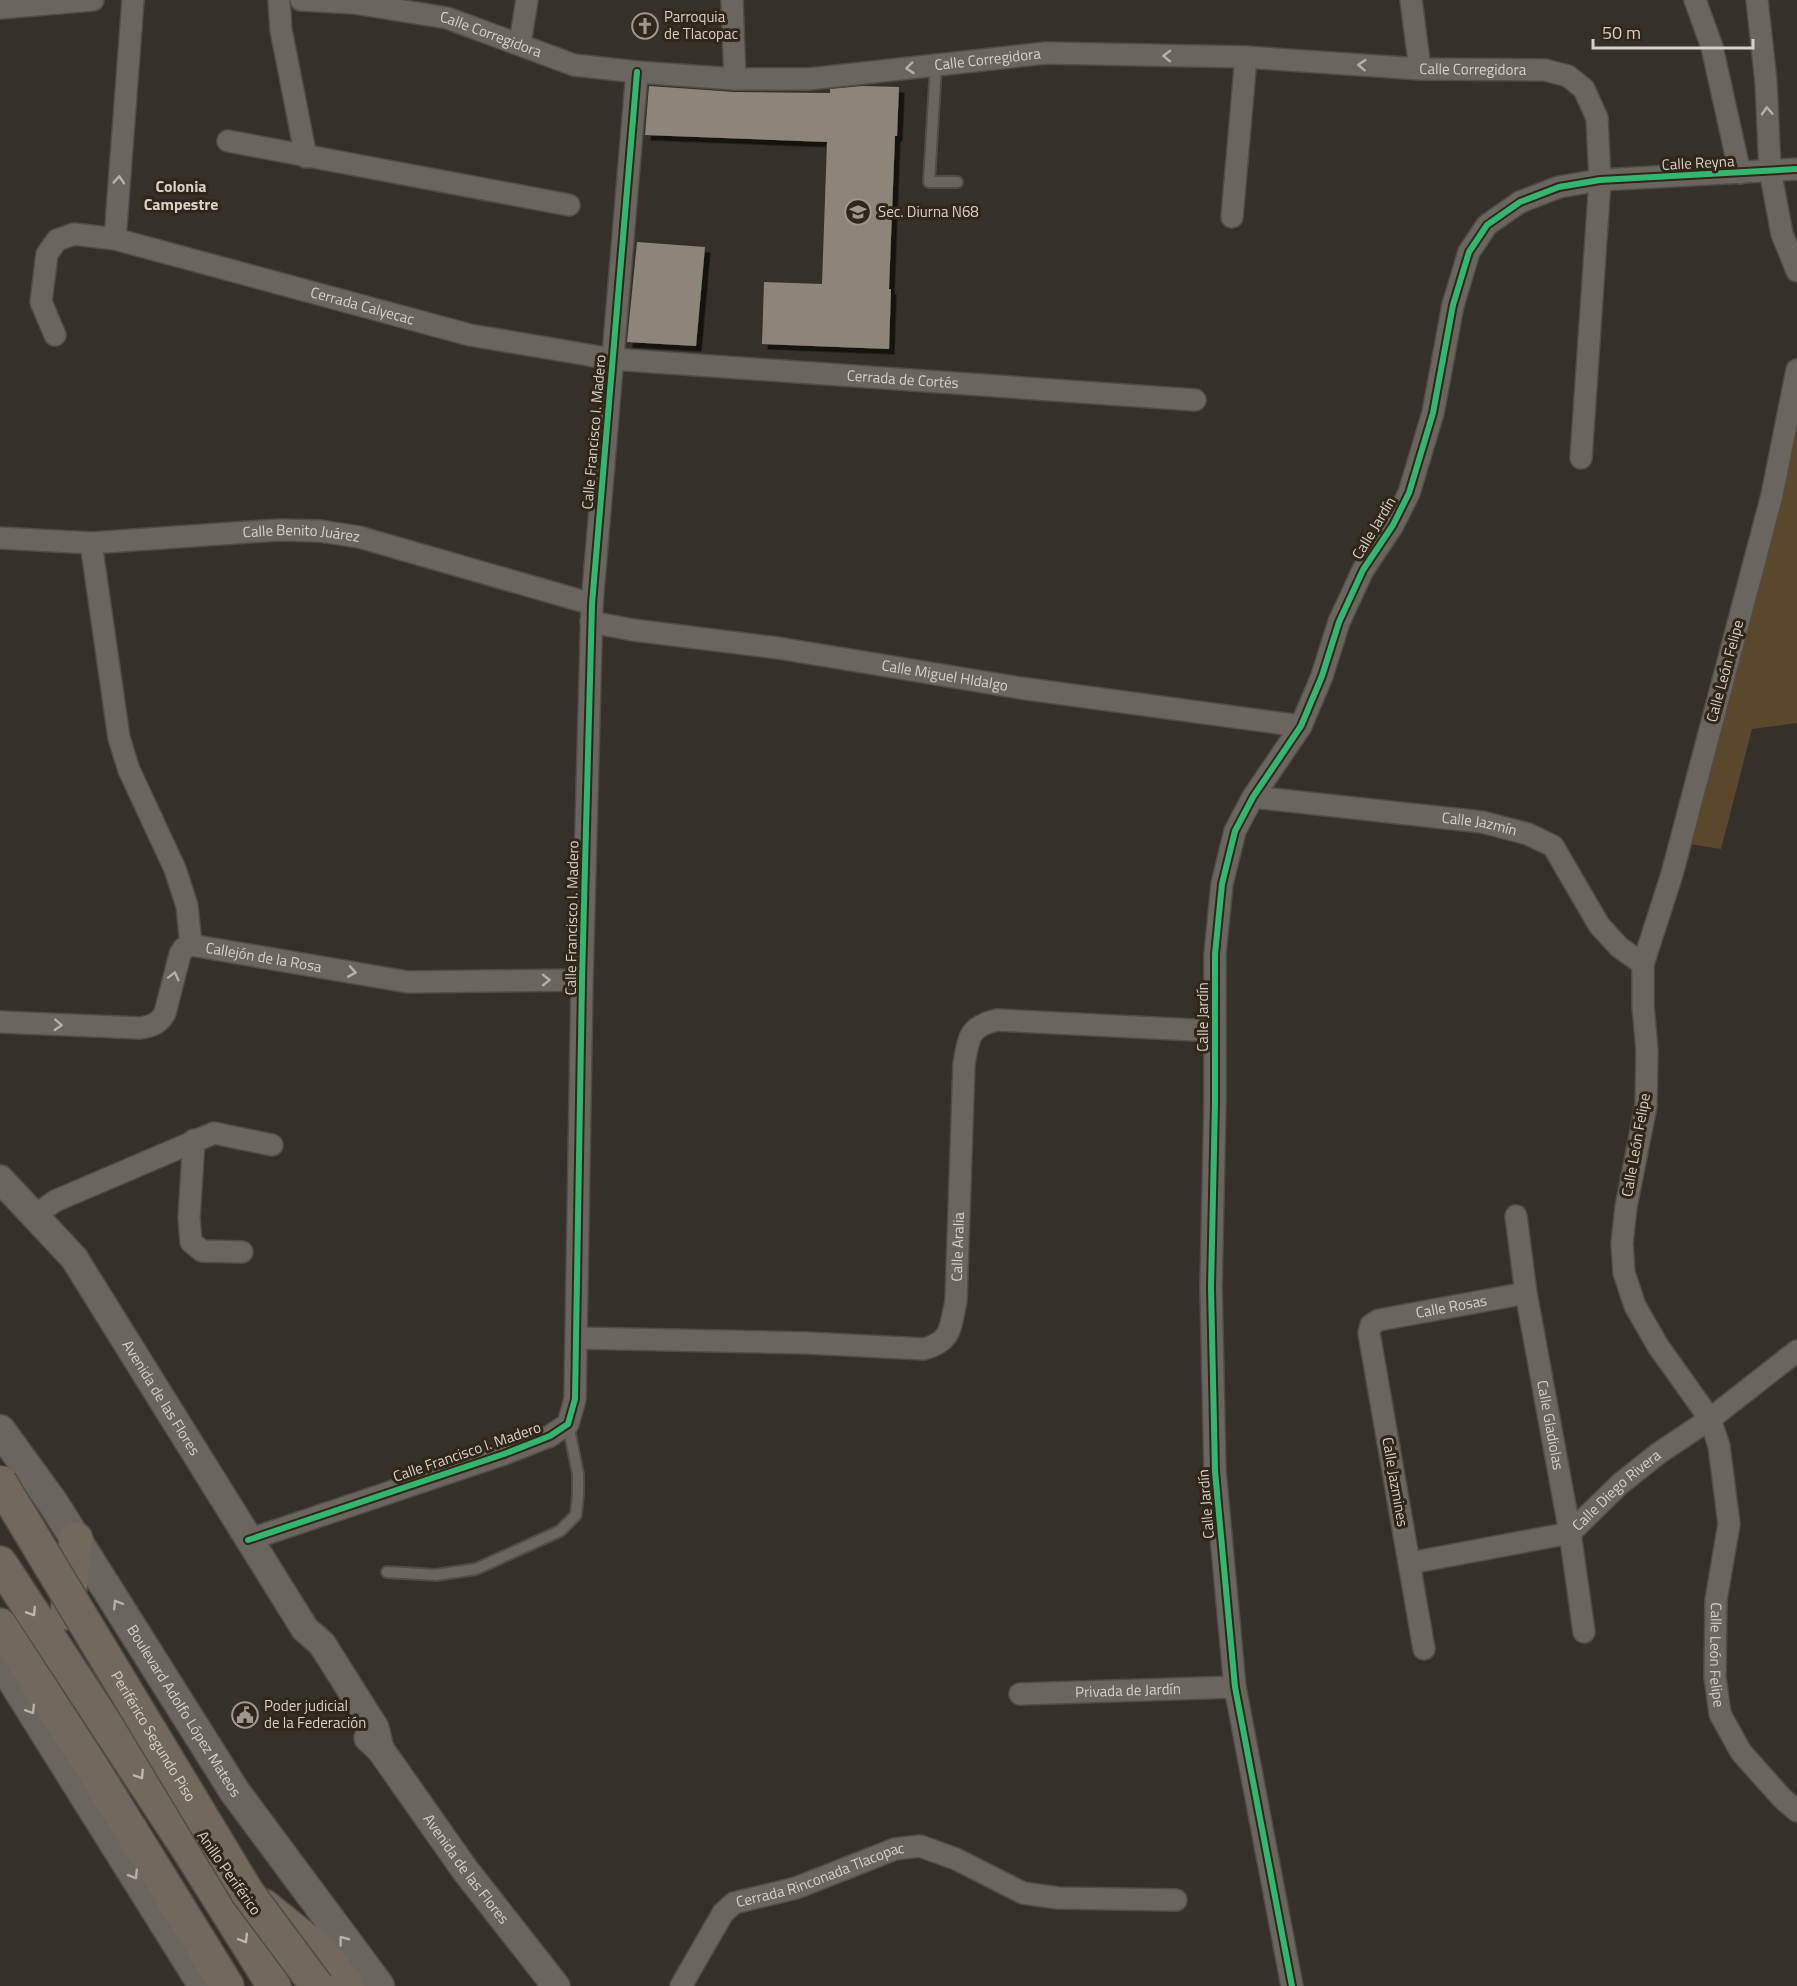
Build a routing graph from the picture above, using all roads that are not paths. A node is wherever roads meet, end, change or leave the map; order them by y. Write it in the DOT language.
graph roads {
  1 [pos="93,0"];
  2 [pos="133,0"];
  3 [pos="279,0"];
  4 [pos="300,0"];
  5 [pos="527,0"];
  6 [pos="732,0"];
  7 [pos="1411,0"];
  8 [pos="1695,0"];
  9 [pos="1756,0"];
  10 [pos="0,8"];
  11 [pos="520,43"];
  12 [pos="1246,57"];
  13 [pos="936,65"];
  14 [pos="1420,69"];
  15 [pos="637,72"];
  16 [pos="735,79"];
  17 [pos="228,141"];
  18 [pos="306,157"];
  19 [pos="1797,169"];
  20 [pos="1770,170"];
  21 [pos="1740,173"];
  22 [pos="1600,180"];
  23 [pos="957,182"];
  24 [pos="569,206"];
  25 [pos="1232,217"];
  26 [pos="115,239"];
  27 [pos="1797,272"];
  28 [pos="55,335"];
  29 [pos="612,359"];
  30 [pos="1797,370"];
  31 [pos="1195,400"];
  32 [pos="1581,458"];
  33 [pos="0,538"];
  34 [pos="92,543"];
  35 [pos="592,614"];
  36 [pos="1300,726"];
  37 [pos="1253,796"];
  38 [pos="191,945"];
  39 [pos="1643,964"];
  40 [pos="582,980"];
  41 [pos="0,1022"];
  42 [pos="1214,1031"];
  43 [pos="195,1140"];
  44 [pos="272,1145"];
  45 [pos="0,1179"];
  46 [pos="34,1216"];
  47 [pos="1516,1216"];
  48 [pos="242,1252"];
  49 [pos="1526,1293"];
  50 [pos="1379,1320"];
  51 [pos="577,1338"];
  52 [pos="1797,1352"];
  53 [pos="1710,1419"];
  54 [pos="568,1424"];
  55 [pos="0,1430"];
  56 [pos="0,1482"];
  57 [pos="0,1512"];
  58 [pos="1570,1533"];
  59 [pos="76,1539"];
  60 [pos="248,1540"];
  61 [pos="0,1563"];
  62 [pos="1410,1563"];
  63 [pos="387,1572"];
  64 [pos="67,1618"];
  65 [pos="0,1625"];
  66 [pos="1584,1632"];
  67 [pos="1424,1649"];
  68 [pos="0,1660"];
  69 [pos="1235,1687"];
  70 [pos="1020,1694"];
  71 [pos="1797,1811"];
  72 [pos="247,1892"];
  73 [pos="1176,1900"];
  74 [pos="204,1986"];
  75 [pos="227,1986"];
  76 [pos="274,1986"];
  77 [pos="312,1986"];
  78 [pos="317,1986"];
  79 [pos="348,1986"];
  80 [pos="379,1986"];
  81 [pos="556,1986"];
  82 [pos="681,1986"];
  83 [pos="1292,1986"];
  1 -- 10 [label="street"];
  26 -- 2 [label="street, one-way"];
  3 -- 18 [label="street"];
  4 -- 11 [label="street, Calle Corregidora"];
  5 -- 11 [label="street"];
  6 -- 16 [label="street"];
  7 -- 14 [label="street"];
  8 -- 21 [label="street"];
  20 -- 9 [label="street, one-way"];
  11 -- 15 [label="street, Calle Corregidora"];
  12 -- 13 [label="street, Calle Corregidora, one-way"];
  14 -- 12 [label="street, Calle Corregidora, one-way"];
  12 -- 25 [label="street"];
  13 -- 16 [label="street, Calle Corregidora, one-way"];
  13 -- 23 [label="lane"];
  14 -- 22 [label="street, Calle Corregidora"];
  15 -- 16 [label="street, Calle Corregidora"];
  15 -- 29 [label="street, Calle Francisco I. Madero"];
  17 -- 18 [label="street"];
  18 -- 24 [label="street"];
  19 -- 20 [label="street, Calle Reyna"];
  20 -- 21 [label="street, Calle Reyna"];
  20 -- 27 [label="street"];
  21 -- 22 [label="street, Calle Reyna"];
  22 -- 32 [label="street, Calle Corregidora"];
  22 -- 36 [label="street, Calle Jardín"];
  26 -- 28 [label="street, Cerrada Calyecac"];
  26 -- 29 [label="street, Cerrada Calyecac"];
  29 -- 31 [label="street, Cerrada de Cortés"];
  29 -- 35 [label="street, Calle Francisco I. Madero"];
  30 -- 39 [label="street, Calle León Felipe"];
  33 -- 34 [label="street, Calle Benito Juárez"];
  34 -- 35 [label="street, Calle Benito Juárez"];
  34 -- 38 [label="street"];
  35 -- 36 [label="street, Calle Miguel HIdalgo"];
  35 -- 40 [label="street, Calle Francisco I. Madero"];
  36 -- 37 [label="street, Calle Jardín"];
  37 -- 39 [label="street, Calle Jazmín"];
  37 -- 42 [label="street, Calle Jardín"];
  38 -- 40 [label="street, Callejón de la Rosa, one-way"];
  41 -- 38 [label="street, Callejón de la Rosa, one-way"];
  39 -- 53 [label="street, Calle León Felipe"];
  40 -- 51 [label="street, Calle Francisco I. Madero"];
  42 -- 51 [label="street, Calle Aralia"];
  42 -- 69 [label="street, Calle Jardín"];
  43 -- 44 [label="street"];
  43 -- 46 [label="street"];
  43 -- 48 [label="street"];
  45 -- 46 [label="street, Avenida de las Flores"];
  46 -- 60 [label="street, Avenida de las Flores"];
  47 -- 49 [label="street, Calle Gladiolas"];
  49 -- 50 [label="street, Calle Rosas"];
  49 -- 58 [label="street, Calle Gladiolas"];
  50 -- 62 [label="street, Calle Jazmines"];
  51 -- 54 [label="street, Calle Francisco I. Madero"];
  52 -- 53 [label="street, Calle Diego Rivera"];
  53 -- 58 [label="street, Calle Diego Rivera"];
  53 -- 71 [label="street, Calle León Felipe"];
  54 -- 60 [label="street, Calle Francisco I. Madero"];
  54 -- 63 [label="lane"];
  55 -- 59 [label="main road, Boulevard Adolfo López Mateos"];
  56 -- 72 [label="highway, Periférico Segundo Piso, bridge"];
  57 -- 64 [label="highway, Anillo Periférico"];
  58 -- 62 [label="street, Calle Diego Rivera"];
  58 -- 66 [label="street, Calle Gladiolas"];
  59 -- 64 [label="highway"];
  80 -- 59 [label="main road, Boulevard Adolfo López Mateos, one-way"];
  60 -- 81 [label="street, Avenida de las Flores"];
  61 -- 76 [label="highway, Anillo Periférico, one-way"];
  62 -- 67 [label="street, Calle Jazmines"];
  64 -- 77 [label="highway, Anillo Periférico"];
  65 -- 75 [label="highway"];
  68 -- 74 [label="main road, one-way"];
  69 -- 70 [label="street, Privada de Jardín"];
  69 -- 83 [label="street, Calle Jardín"];
  72 -- 78 [label="highway, Periférico Segundo Piso, bridge"];
  72 -- 79 [label="highway, bridge"];
  73 -- 82 [label="street, Cerrada Rinconada Tlacopac"];
}
